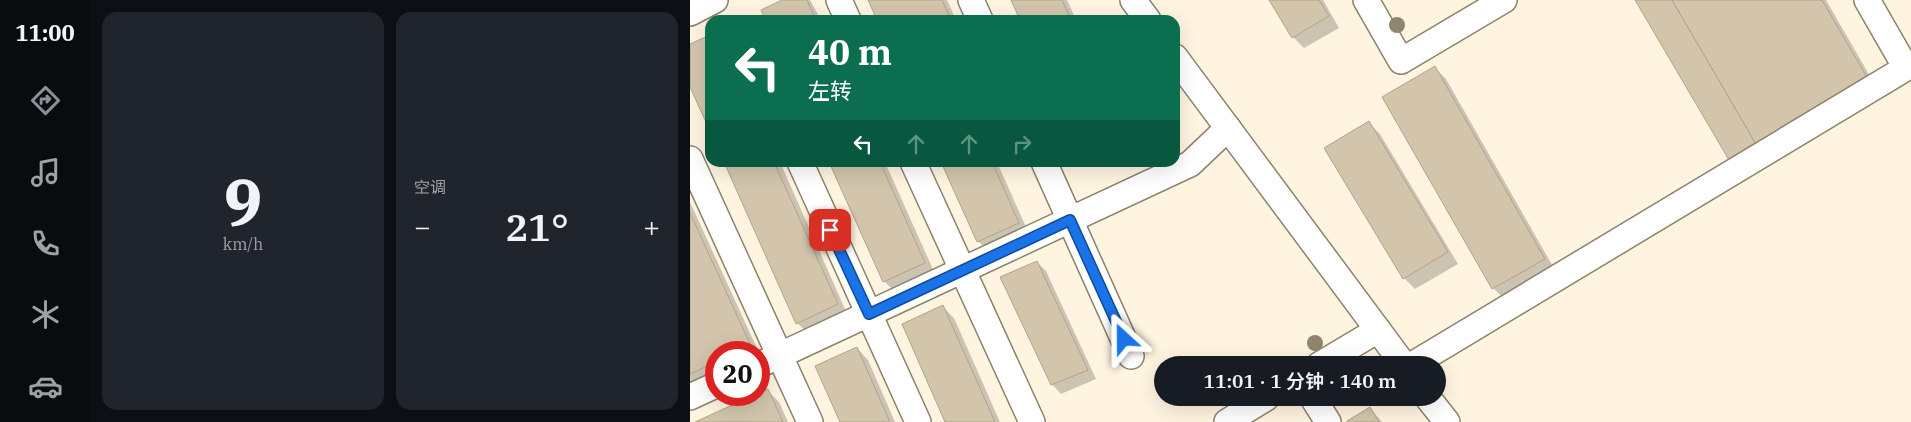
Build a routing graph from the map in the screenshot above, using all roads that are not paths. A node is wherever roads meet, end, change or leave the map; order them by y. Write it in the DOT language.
graph roads {
  1 [pos="715,0"];
  2 [pos="838,0"];
  3 [pos="971,0"];
  4 [pos="1133,0"];
  5 [pos="1366,0"];
  6 [pos="1504,0"];
  7 [pos="1867,0"];
  8 [pos="690,13"];
  9 [pos="846,15"];
  10 [pos="978,15"];
  11 [pos="1144,15"];
  12 [pos="1180,64"];
  13 [pos="1228,128"];
  14 [pos="690,159"];
  15 [pos="802,167"];
  16 [pos="915,167"];
  17 [pos="1046,167"];
  18 [pos="1070,220"];
  19 [pos="962,270"];
  20 [pos="869,314"];
  21 [pos="1378,330"];
  22 [pos="762,341"];
  23 [pos="1131,356"];
  24 [pos="1334,356"];
  25 [pos="1397,356"];
  26 [pos="1427,356"];
  27 [pos="770,360"];
  28 [pos="770,362"];
  29 [pos="705,390"];
  30 [pos="690,397"];
  31 [pos="1253,406"];
  32 [pos="1318,406"];
  33 [pos="1434,406"];
  34 [pos="810,422"];
  35 [pos="918,422"];
  36 [pos="1032,422"];
  37 [pos="1227,422"];
  38 [pos="1328,422"];
  39 [pos="1447,422"];
  1 -- 8 [label="lane"];
  2 -- 9 [label="lane"];
  3 -- 10 [label="lane"];
  4 -- 11 [label="lane"];
  5 -- 6 [label="lane"];
  7 -- 26 [label="lane"];
  12 -- 13 [label="lane"];
  13 -- 18 [label="lane"];
  13 -- 21 [label="lane"];
  14 -- 22 [label="lane"];
  15 -- 20 [label="lane"];
  16 -- 19 [label="lane"];
  17 -- 18 [label="lane"];
  18 -- 19 [label="lane"];
  18 -- 23 [label="lane"];
  19 -- 20 [label="lane"];
  19 -- 36 [label="lane"];
  20 -- 27 [label="lane"];
  20 -- 35 [label="lane"];
  21 -- 24 [label="lane"];
  21 -- 25 [label="lane"];
  28 -- 34 [label="lane"];
  29 -- 30 [label="lane"];
  31 -- 37 [label="lane"];
  32 -- 38 [label="lane"];
  33 -- 39 [label="lane"];
}
